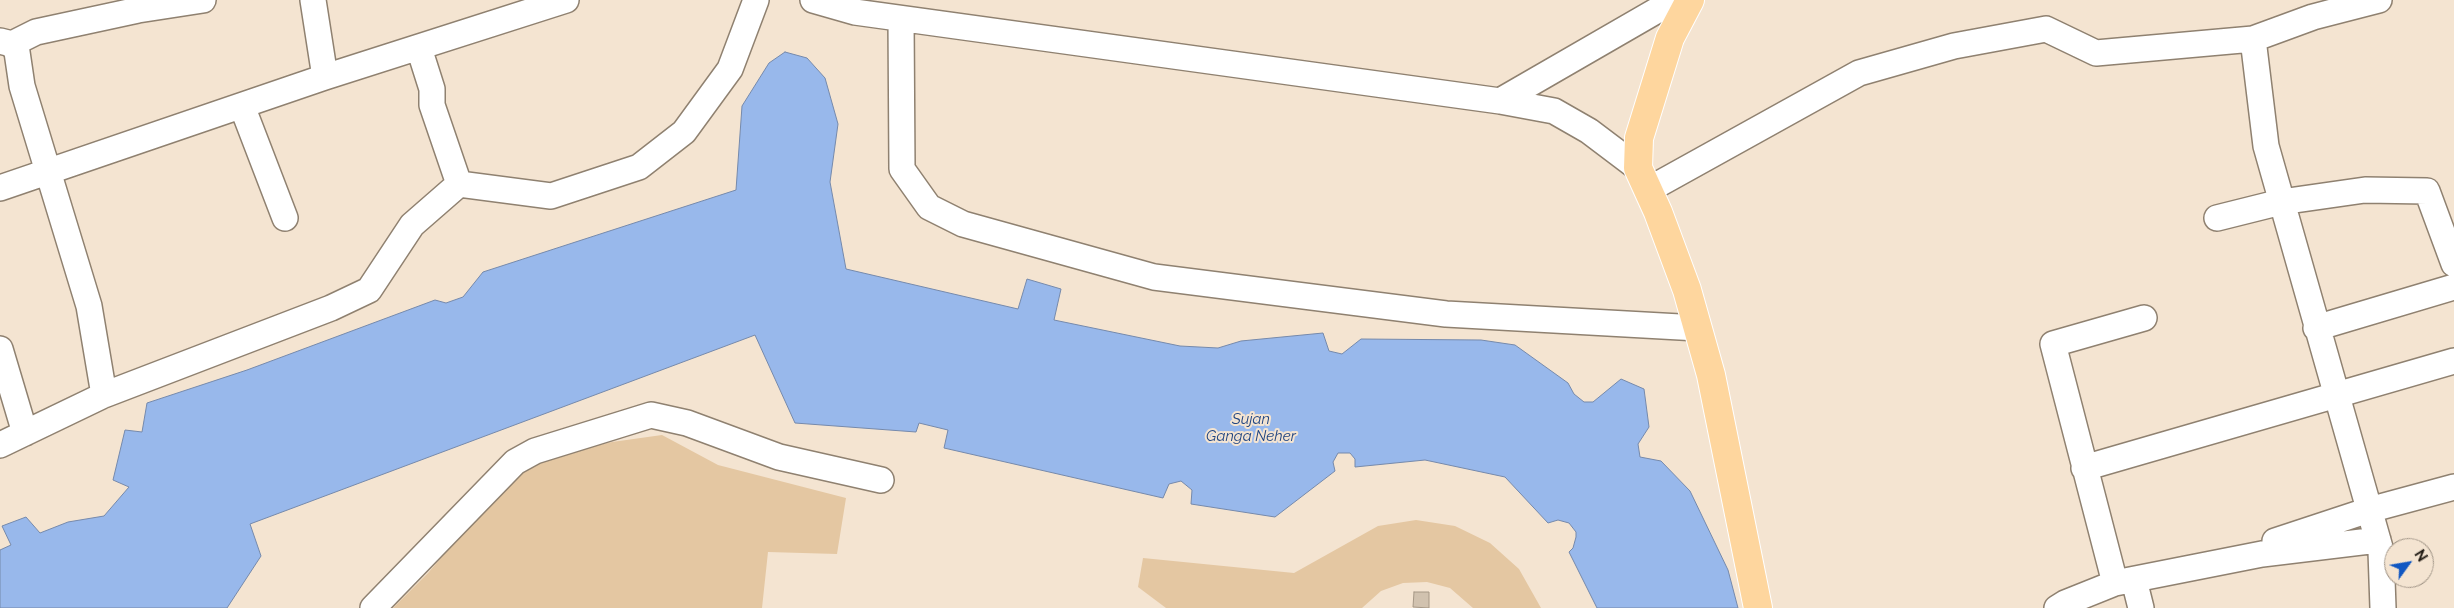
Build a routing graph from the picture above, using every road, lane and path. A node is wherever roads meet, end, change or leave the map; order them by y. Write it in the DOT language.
graph roads {
  1 [pos="204,0"];
  2 [pos="313,0"];
  3 [pos="566,0"];
  4 [pos="756,0"];
  5 [pos="813,0"];
  6 [pos="1675,0"];
  7 [pos="1690,0"];
  8 [pos="2379,0"];
  9 [pos="137,5"];
  10 [pos="855,6"];
  11 [pos="901,19"];
  12 [pos="2253,39"];
  13 [pos="6,42"];
  14 [pos="419,48"];
  15 [pos="325,77"];
  16 [pos="1500,100"];
  17 [pos="242,106"];
  18 [pos="48,172"];
  19 [pos="1643,179"];
  20 [pos="459,184"];
  21 [pos="0,188"];
  22 [pos="2281,202"];
  23 [pos="285,218"];
  24 [pos="2217,218"];
  25 [pos="2454,264"];
  26 [pos="2454,287"];
  27 [pos="2144,318"];
  28 [pos="1698,328"];
  29 [pos="2316,328"];
  30 [pos="0,348"];
  31 [pos="2454,361"];
  32 [pos="2335,394"];
  33 [pos="104,395"];
  34 [pos="25,433"];
  35 [pos="0,445"];
  36 [pos="2084,468"];
  37 [pos="881,480"];
  38 [pos="2454,487"];
  39 [pos="2369,510"];
  40 [pos="2378,540"];
  41 [pos="2199,567"];
  42 [pos="2125,582"];
  43 [pos="373,608"];
  44 [pos="1758,608"];
  45 [pos="2057,608"];
  46 [pos="2140,608"];
  47 [pos="2383,608"];
  1 -- 9 [label="street"];
  2 -- 15 [label="street"];
  3 -- 14 [label="street"];
  4 -- 20 [label="street"];
  5 -- 10 [label="street"];
  6 -- 16 [label="street"];
  7 -- 19 [label="main road"];
  8 -- 12 [label="street"];
  9 -- 13 [label="street"];
  10 -- 11 [label="street"];
  11 -- 16 [label="street"];
  11 -- 28 [label="street"];
  12 -- 19 [label="street"];
  12 -- 22 [label="street"];
  13 -- 18 [label="street"];
  14 -- 15 [label="street"];
  14 -- 20 [label="street"];
  15 -- 17 [label="street"];
  16 -- 19 [label="street"];
  17 -- 18 [label="street"];
  17 -- 23 [label="street"];
  18 -- 21 [label="street"];
  18 -- 33 [label="street"];
  19 -- 28 [label="main road"];
  20 -- 33 [label="street"];
  22 -- 24 [label="street"];
  22 -- 25 [label="street"];
  22 -- 29 [label="street"];
  26 -- 29 [label="street"];
  27 -- 36 [label="street"];
  28 -- 44 [label="main road"];
  29 -- 32 [label="street"];
  30 -- 34 [label="street"];
  31 -- 32 [label="street"];
  32 -- 36 [label="street"];
  32 -- 39 [label="street"];
  33 -- 34 [label="street"];
  34 -- 35 [label="street"];
  36 -- 42 [label="street"];
  37 -- 43 [label="street"];
  38 -- 39 [label="street"];
  39 -- 40 [label="street"];
  39 -- 41 [label="street"];
  40 -- 41 [label="street"];
  40 -- 47 [label="street"];
  41 -- 42 [label="street"];
  42 -- 45 [label="street"];
  42 -- 46 [label="street"];
}
